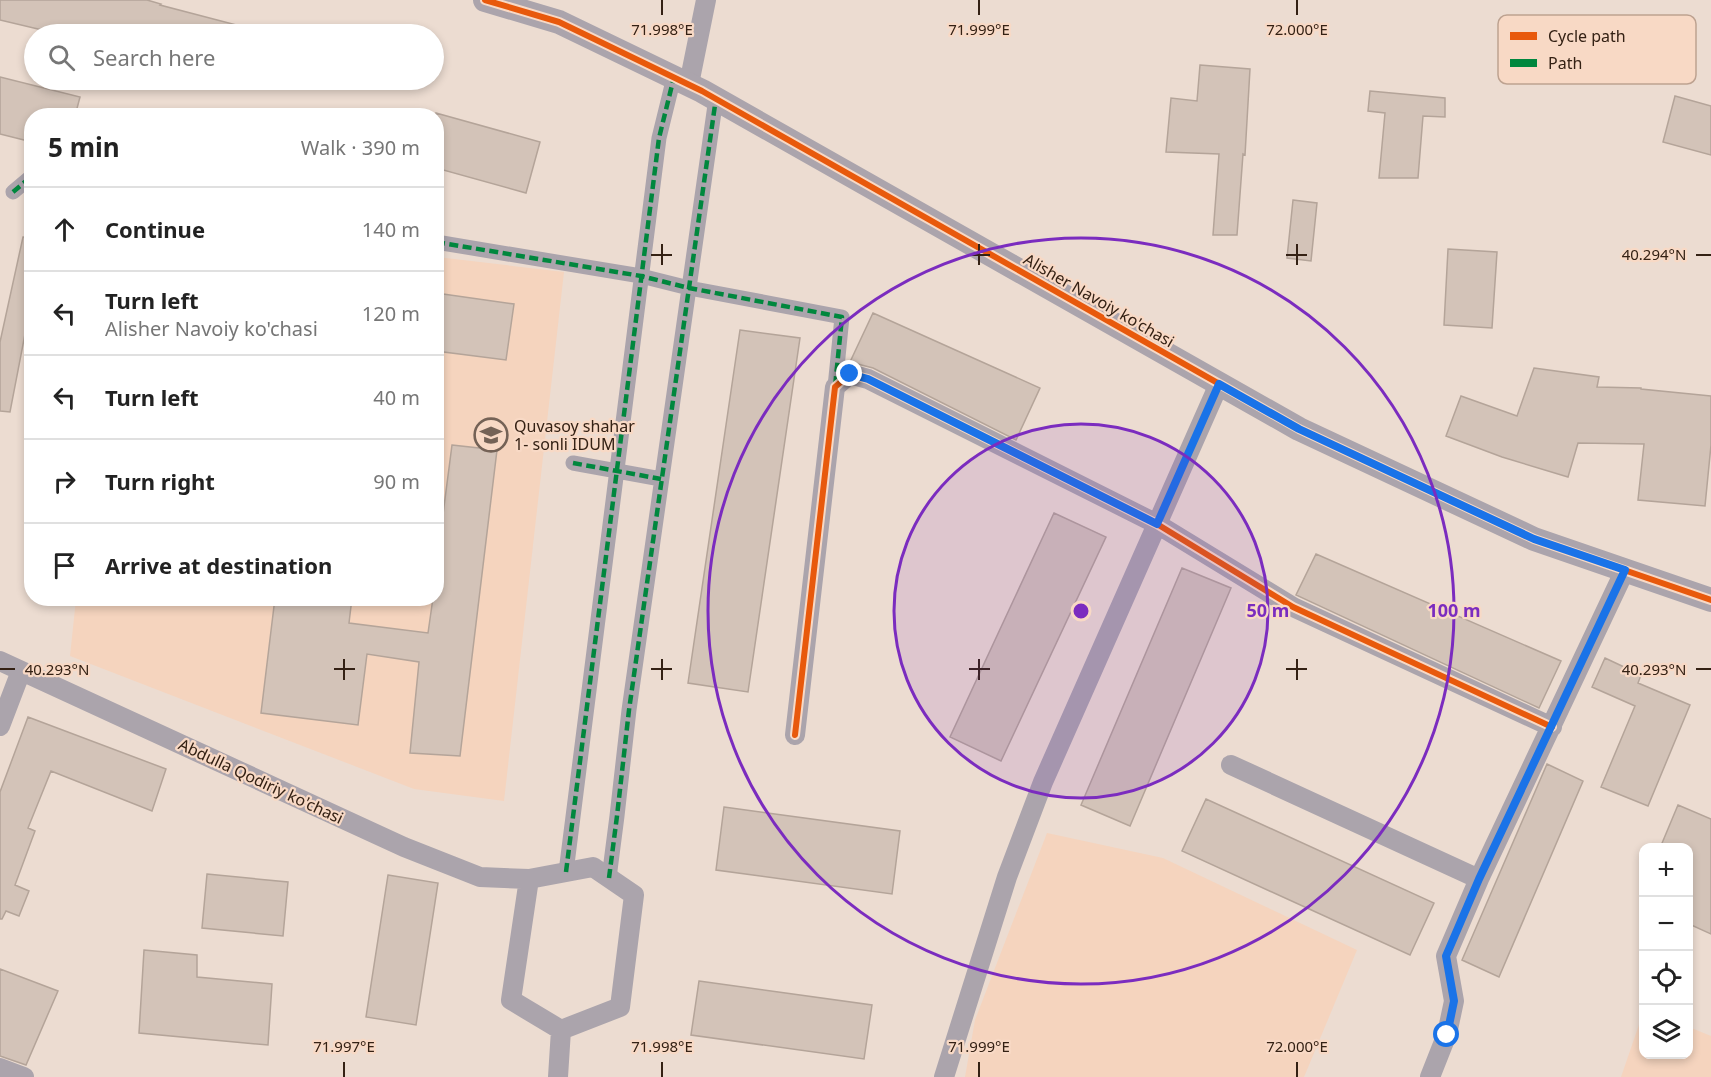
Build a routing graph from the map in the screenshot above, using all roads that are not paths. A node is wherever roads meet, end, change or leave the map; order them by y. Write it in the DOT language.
graph roads {
  1 [pos="485,0"];
  2 [pos="706,0"];
  3 [pos="682,81"];
  4 [pos="716,98"];
  5 [pos="24,183"];
  6 [pos="13,192"];
  7 [pos="444,243"];
  8 [pos="641,276"];
  9 [pos="689,288"];
  10 [pos="1219,384"];
  11 [pos="835,387"];
  12 [pos="573,463"];
  13 [pos="617,470"];
  14 [pos="662,479"];
  15 [pos="1157,524"];
  16 [pos="1625,570"];
  17 [pos="1711,600"];
  18 [pos="0,661"];
  19 [pos="21,670"];
  20 [pos="0,726"];
  21 [pos="1552,727"];
  22 [pos="795,735"];
  23 [pos="1231,765"];
  24 [pos="566,872"];
  25 [pos="609,878"];
  26 [pos="529,879"];
  27 [pos="1479,879"];
  28 [pos="561,1030"];
  29 [pos="0,1068"];
  30 [pos="24,1077"];
  31 [pos="558,1077"];
  32 [pos="944,1077"];
  33 [pos="1430,1077"];
  1 -- 3 [label="street, Alisher Navoiy ko'chasi"];
  2 -- 3 [label="street"];
  3 -- 4 [label="street, Alisher Navoiy ko'chasi"];
  3 -- 8 [label="street"];
  4 -- 9 [label="street"];
  4 -- 10 [label="street, Alisher Navoiy ko'chasi"];
  5 -- 6 [label="street"];
  7 -- 8 [label="street"];
  8 -- 9 [label="street"];
  8 -- 13 [label="street"];
  9 -- 11 [label="street"];
  9 -- 14 [label="street"];
  10 -- 15 [label="street"];
  10 -- 16 [label="street, Alisher Navoiy ko'chasi"];
  11 -- 15 [label="street"];
  11 -- 22 [label="street"];
  12 -- 13 [label="street"];
  13 -- 14 [label="street"];
  13 -- 24 [label="street"];
  14 -- 25 [label="street"];
  15 -- 21 [label="street"];
  15 -- 32 [label="street"];
  16 -- 17 [label="street, Alisher Navoiy ko'chasi"];
  16 -- 21 [label="street"];
  18 -- 19 [label="street, Abdulla Qodiriy ko'chasi"];
  19 -- 20 [label="street"];
  19 -- 26 [label="street, Abdulla Qodiriy ko'chasi"];
  21 -- 27 [label="street"];
  23 -- 27 [label="street"];
  24 -- 25 [label="street"];
  24 -- 26 [label="street"];
  25 -- 28 [label="street"];
  26 -- 28 [label="street"];
  27 -- 33 [label="street"];
  28 -- 31 [label="street"];
  29 -- 30 [label="street"];
}
